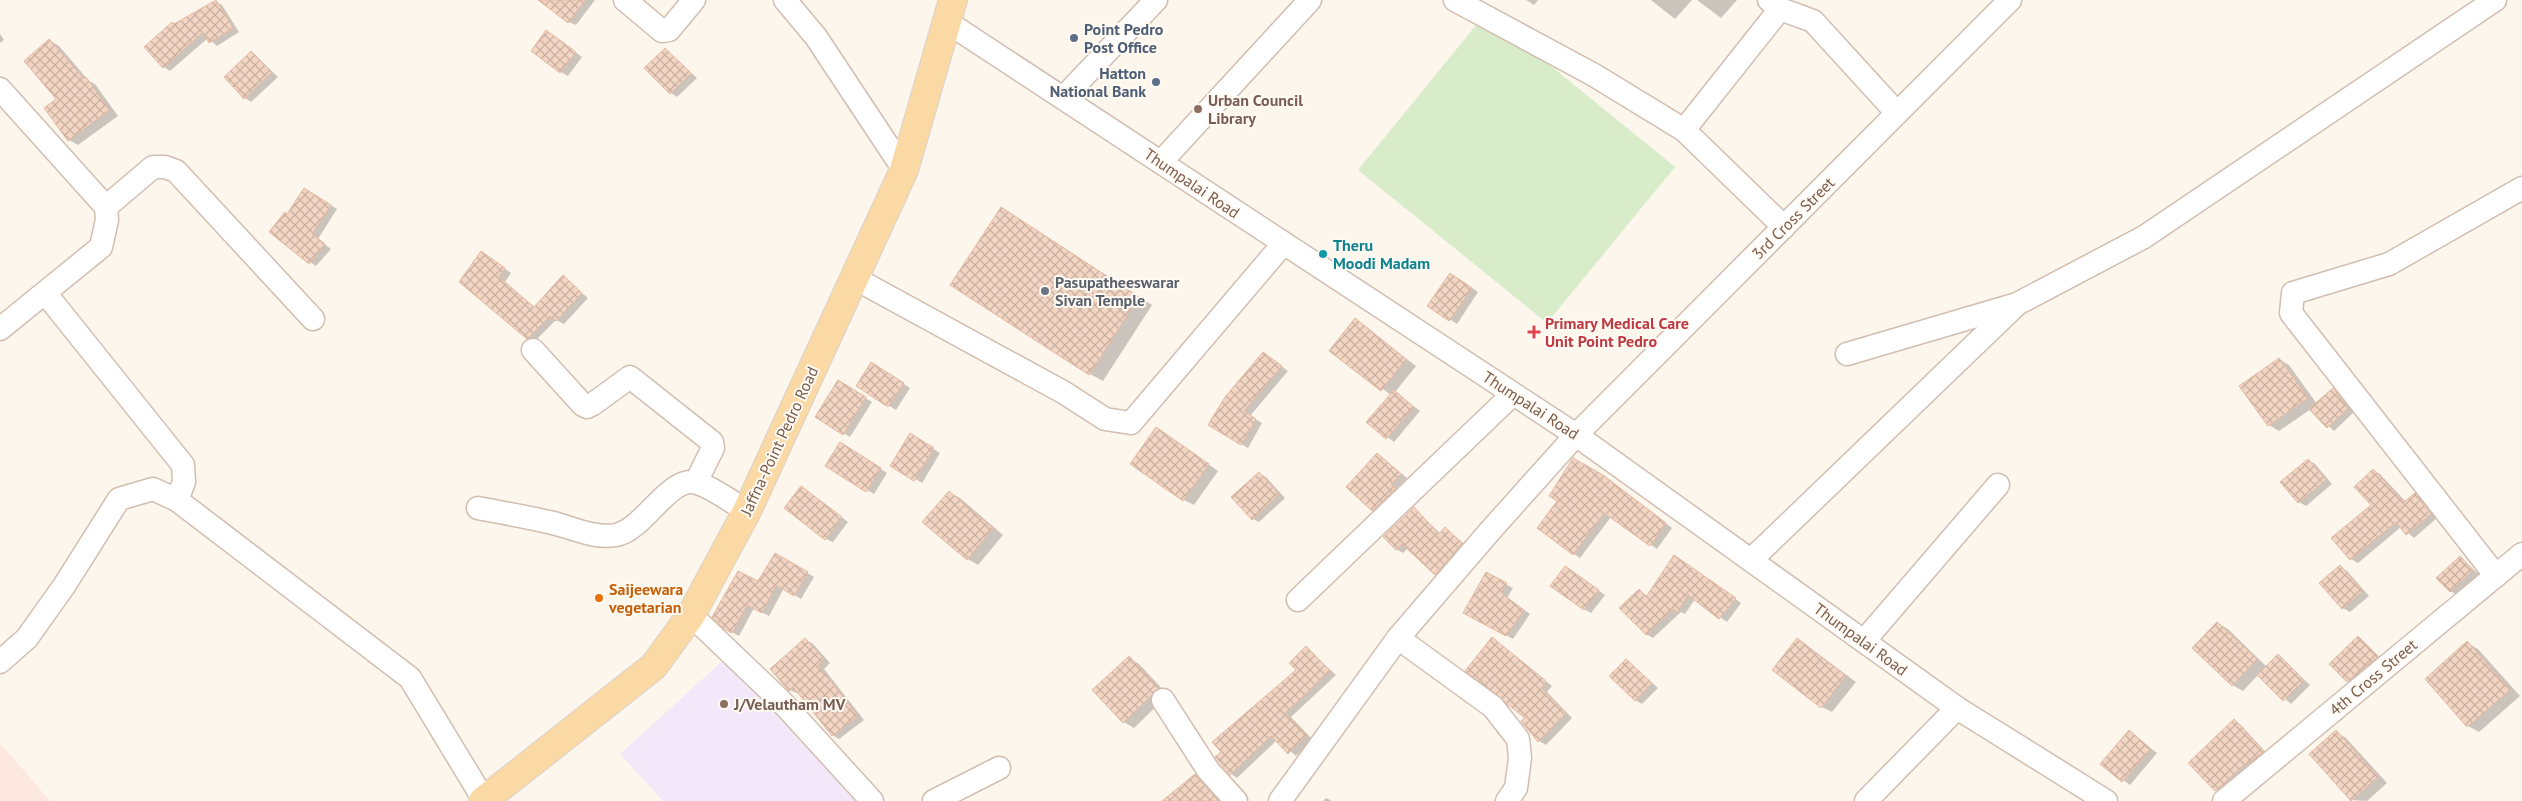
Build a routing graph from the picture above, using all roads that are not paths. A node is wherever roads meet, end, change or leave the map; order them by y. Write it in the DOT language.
graph roads {
  1 [pos="625,0"];
  2 [pos="694,0"];
  3 [pos="785,0"];
  4 [pos="1156,0"];
  5 [pos="1310,0"];
  6 [pos="1455,0"];
  7 [pos="2010,0"];
  8 [pos="2495,0"];
  9 [pos="1774,5"];
  10 [pos="950,11"];
  11 [pos="0,89"];
  12 [pos="1064,97"];
  13 [pos="1897,113"];
  14 [pos="1684,130"];
  15 [pos="1161,162"];
  16 [pos="904,170"];
  17 [pos="2522,188"];
  18 [pos="106,207"];
  19 [pos="1784,227"];
  20 [pos="1283,244"];
  21 [pos="856,279"];
  22 [pos="46,294"];
  23 [pos="2017,304"];
  24 [pos="313,319"];
  25 [pos="0,329"];
  26 [pos="533,350"];
  27 [pos="1847,354"];
  28 [pos="1513,394"];
  29 [pos="1576,435"];
  30 [pos="696,482"];
  31 [pos="1998,485"];
  32 [pos="177,500"];
  33 [pos="478,508"];
  34 [pos="747,511"];
  35 [pos="2522,554"];
  36 [pos="1751,560"];
  37 [pos="2496,576"];
  38 [pos="1298,600"];
  39 [pos="691,615"];
  40 [pos="1398,638"];
  41 [pos="1864,641"];
  42 [pos="0,662"];
  43 [pos="1163,700"];
  44 [pos="1957,708"];
  45 [pos="999,768"];
  46 [pos="1518,797"];
  47 [pos="484,800"];
  48 [pos="872,801"];
  49 [pos="934,801"];
  50 [pos="1236,801"];
  51 [pos="1280,801"];
  52 [pos="1866,801"];
  53 [pos="2106,801"];
  54 [pos="2224,801"];
  1 -- 2 [label="street"];
  3 -- 16 [label="street"];
  4 -- 12 [label="street"];
  5 -- 15 [label="street"];
  6 -- 14 [label="street"];
  7 -- 13 [label="street, 3rd Cross Street"];
  8 -- 23 [label="street"];
  9 -- 13 [label="street"];
  9 -- 14 [label="street"];
  10 -- 12 [label="street, Thumpalai Road"];
  10 -- 16 [label="main road, Jaffna-Point Pedro Road"];
  11 -- 18 [label="street"];
  12 -- 15 [label="street, Thumpalai Road"];
  13 -- 19 [label="street, 3rd Cross Street"];
  14 -- 19 [label="street"];
  15 -- 20 [label="street, Thumpalai Road"];
  16 -- 21 [label="main road, Jaffna-Point Pedro Road"];
  17 -- 37 [label="street"];
  18 -- 22 [label="street"];
  18 -- 24 [label="street"];
  19 -- 29 [label="street, 3rd Cross Street"];
  20 -- 21 [label="street"];
  20 -- 28 [label="street, Thumpalai Road"];
  21 -- 34 [label="main road, Jaffna-Point Pedro Road"];
  22 -- 25 [label="street"];
  22 -- 32 [label="street"];
  23 -- 27 [label="street"];
  23 -- 36 [label="street"];
  26 -- 30 [label="street"];
  28 -- 29 [label="street, Thumpalai Road"];
  28 -- 38 [label="street"];
  29 -- 36 [label="street, Thumpalai Road"];
  29 -- 40 [label="street, 3rd Cross Street"];
  30 -- 33 [label="street"];
  30 -- 34 [label="street"];
  31 -- 41 [label="street"];
  32 -- 42 [label="street"];
  32 -- 47 [label="street"];
  34 -- 39 [label="main road, Jaffna-Point Pedro Road"];
  35 -- 37 [label="street, 4th Cross Street"];
  36 -- 41 [label="street, Thumpalai Road"];
  37 -- 54 [label="street, 4th Cross Street"];
  39 -- 47 [label="main road, Jaffna-Point Pedro Road"];
  39 -- 48 [label="street"];
  40 -- 46 [label="street"];
  40 -- 51 [label="street, 3rd Cross Street"];
  41 -- 44 [label="street, Thumpalai Road"];
  43 -- 50 [label="street"];
  44 -- 52 [label="street"];
  44 -- 53 [label="street, Thumpalai Road"];
  45 -- 49 [label="street"];
}
